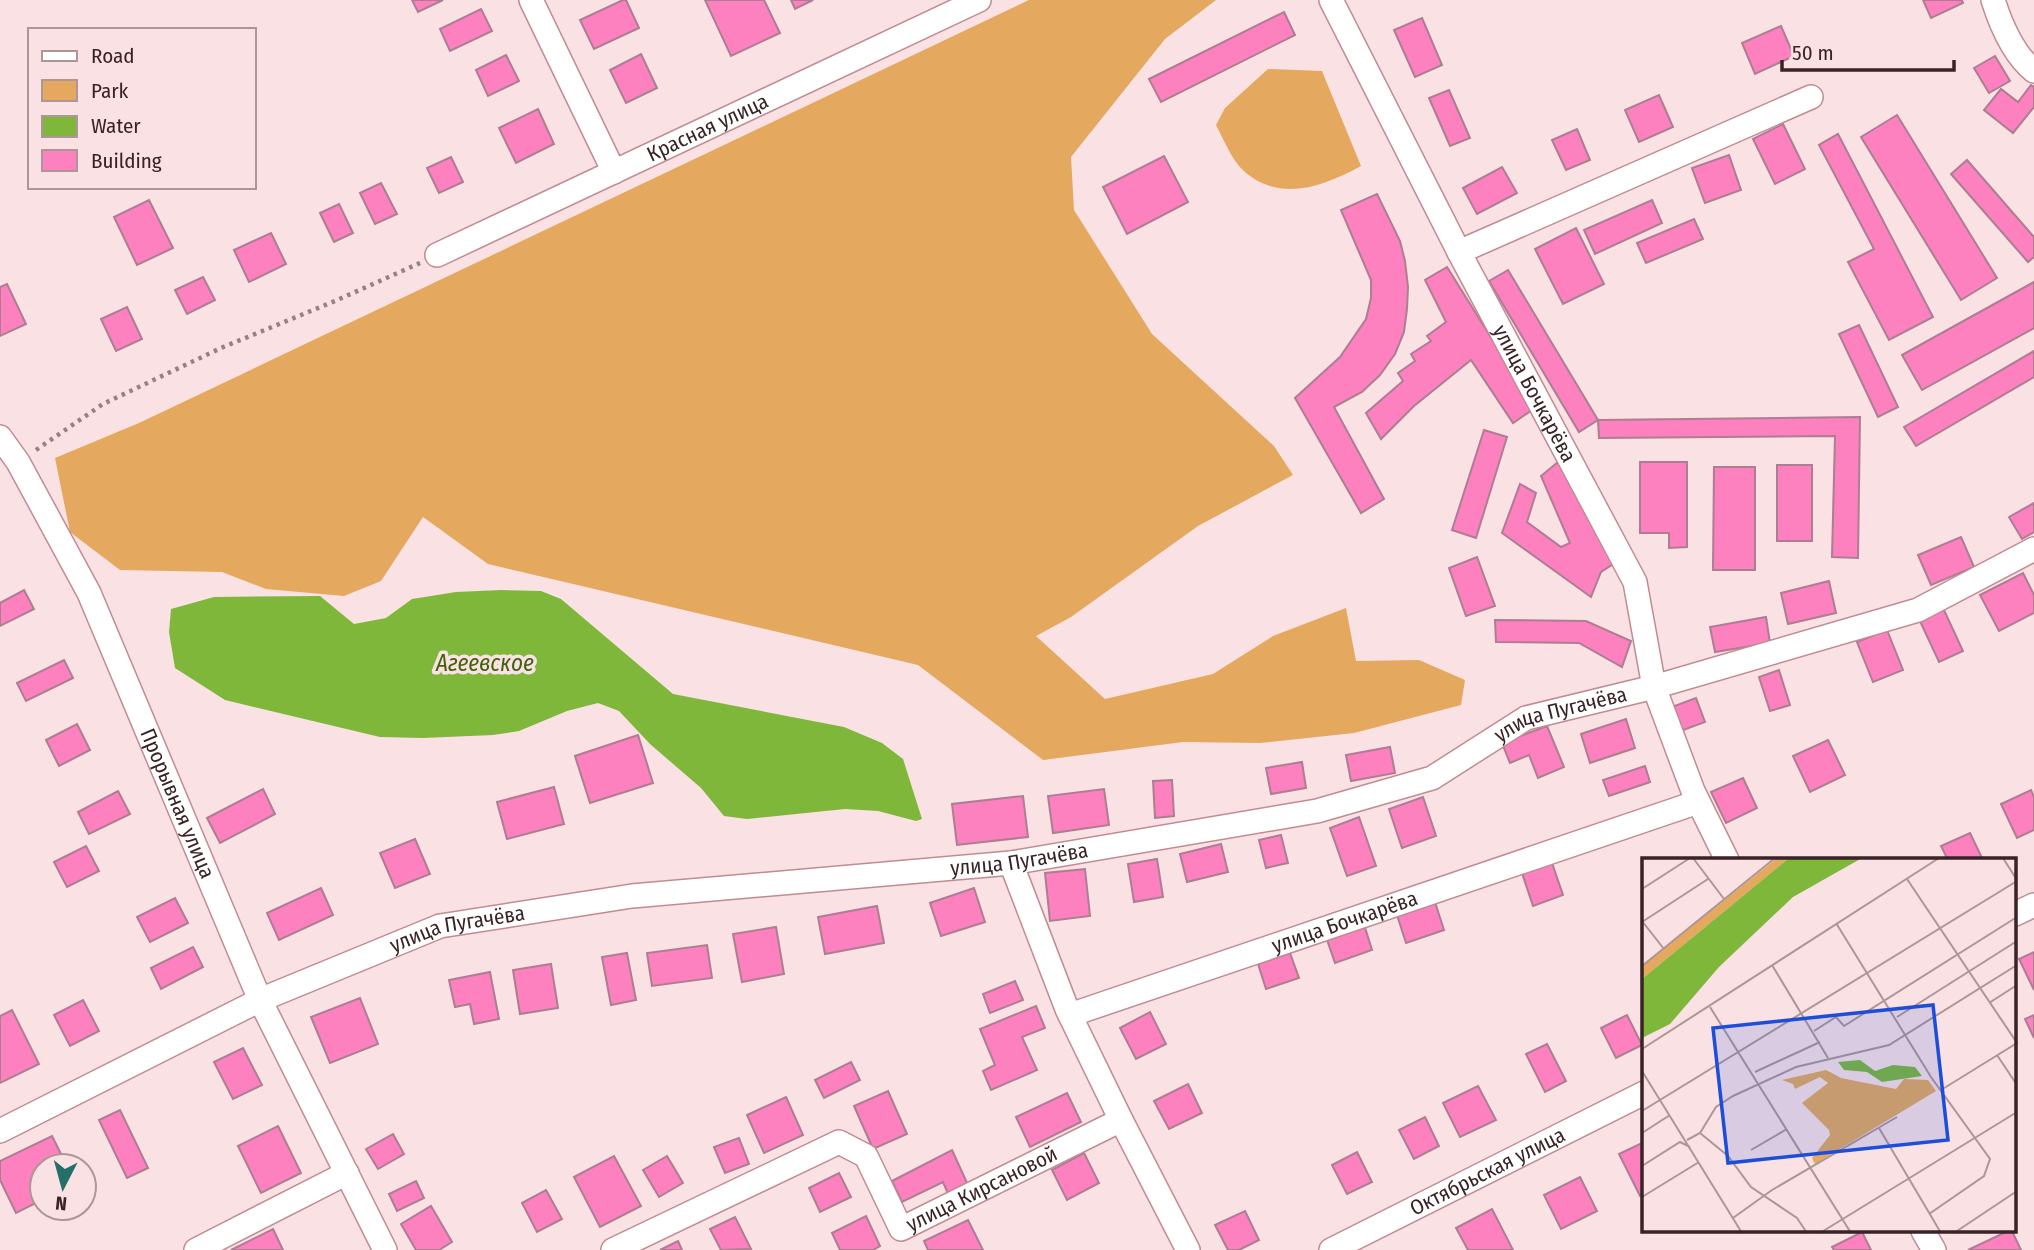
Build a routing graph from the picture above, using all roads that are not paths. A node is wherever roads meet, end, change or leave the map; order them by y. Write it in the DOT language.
graph roads {
  1 [pos="531,0"];
  2 [pos="979,0"];
  3 [pos="1331,0"];
  4 [pos="1993,0"];
  5 [pos="2034,71"];
  6 [pos="1811,97"];
  7 [pos="614,172"];
  8 [pos="1459,252"];
  9 [pos="437,256"];
  10 [pos="0,437"];
  11 [pos="9,467"];
  12 [pos="2034,549"];
  13 [pos="1654,687"];
  14 [pos="1698,802"];
  15 [pos="1726,858"];
  16 [pos="1011,863"];
  17 [pos="2034,905"];
  18 [pos="2016,914"];
  19 [pos="260,1000"];
  20 [pos="1070,1015"];
  21 [pos="1642,1094"];
  22 [pos="1121,1120"];
  23 [pos="0,1130"];
  24 [pos="347,1173"];
  25 [pos="1924,1232"];
  26 [pos="196,1250"];
  27 [pos="385,1250"];
  28 [pos="612,1250"];
  29 [pos="1188,1250"];
  30 [pos="1331,1250"];
  31 [pos="1934,1250"];
  1 -- 7 [label="street"];
  2 -- 7 [label="street, Красная улица"];
  3 -- 8 [label="street, улица Бочкарёва"];
  4 -- 5 [label="street"];
  6 -- 8 [label="street"];
  7 -- 9 [label="street, Красная улица"];
  8 -- 13 [label="street, улица Бочкарёва"];
  10 -- 11 [label="street, Прорывная улица"];
  11 -- 19 [label="street, Прорывная улица"];
  12 -- 13 [label="street, улица Пугачёва"];
  13 -- 14 [label="street, улица Бочкарёва"];
  13 -- 16 [label="street, улица Пугачёва"];
  14 -- 15 [label="street, улица Бочкарёва"];
  14 -- 20 [label="street, улица Бочкарёва"];
  16 -- 19 [label="street, улица Пугачёва"];
  16 -- 20 [label="street"];
  17 -- 18 [label="street"];
  19 -- 23 [label="street, улица Пугачёва"];
  19 -- 24 [label="street, Прорывная улица"];
  20 -- 22 [label="street"];
  21 -- 30 [label="street, Октябрьская улица"];
  22 -- 28 [label="street, улица Кирсановой"];
  22 -- 29 [label="street"];
  24 -- 26 [label="street"];
  24 -- 27 [label="street, Прорывная улица"];
  25 -- 31 [label="street"];
}
